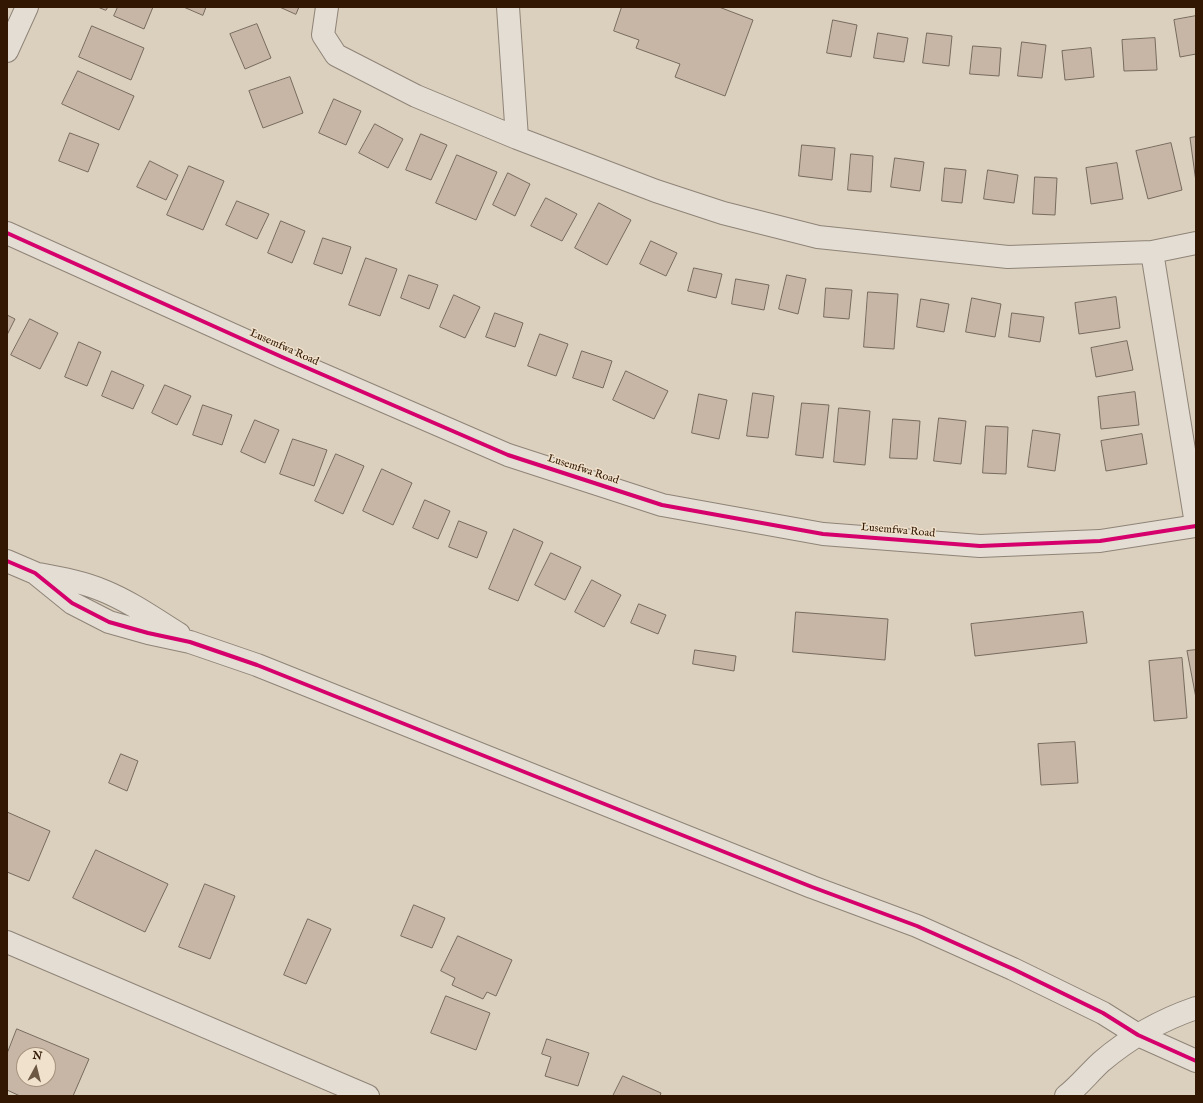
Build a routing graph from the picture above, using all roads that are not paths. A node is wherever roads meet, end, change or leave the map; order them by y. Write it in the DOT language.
graph roads {
  1 [pos="27,7"];
  2 [pos="327,7"];
  3 [pos="510,8"];
  4 [pos="7,51"];
  5 [pos="518,138"];
  6 [pos="7,233"];
  7 [pos="1196,243"];
  8 [pos="1152,252"];
  9 [pos="1196,525"];
  10 [pos="7,561"];
  11 [pos="7,942"];
  12 [pos="1196,1008"];
  13 [pos="1138,1035"];
  14 [pos="1196,1060"];
  15 [pos="368,1096"];
  16 [pos="1066,1096"];
  1 -- 4 [label="street"];
  2 -- 5 [label="street"];
  3 -- 5 [label="street"];
  5 -- 8 [label="street"];
  6 -- 9 [label="street, Lusemfwa Road"];
  7 -- 8 [label="street"];
  8 -- 9 [label="street"];
  10 -- 13 [label="street"];
  11 -- 15 [label="street"];
  12 -- 13 [label="street"];
  13 -- 14 [label="street"];
  13 -- 16 [label="street"];
}
